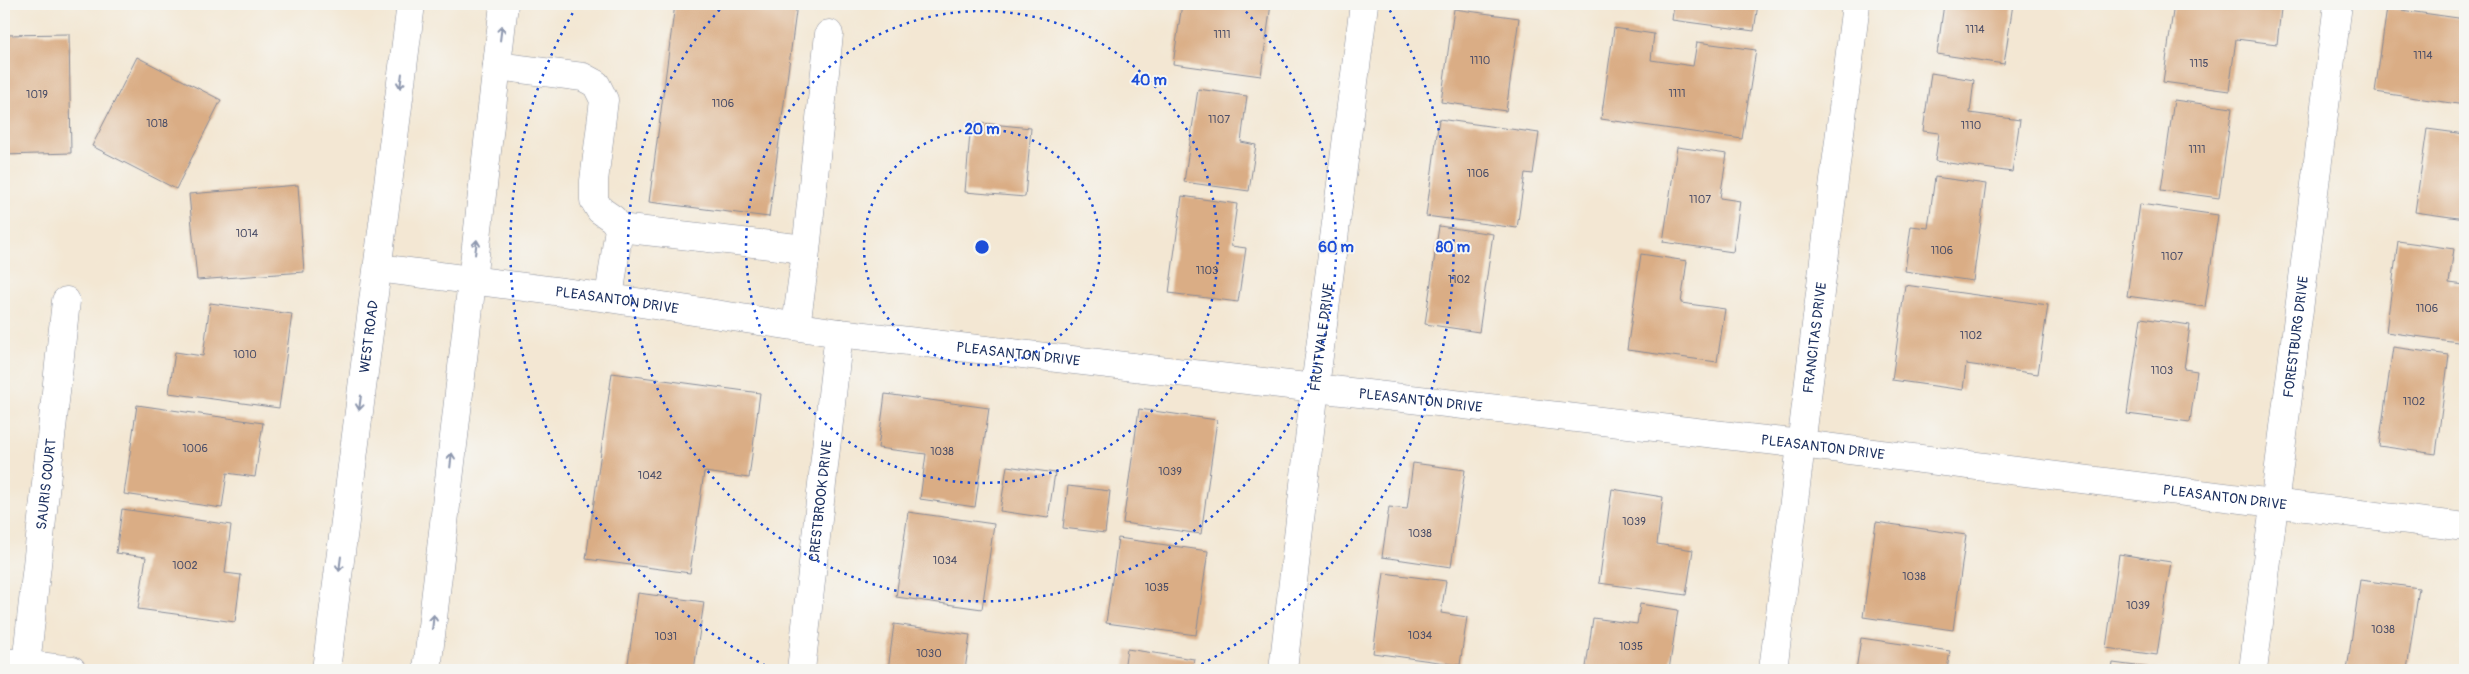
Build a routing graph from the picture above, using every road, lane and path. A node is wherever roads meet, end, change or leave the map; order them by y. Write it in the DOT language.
graph roads {
  1 [pos="411,4"];
  2 [pos="504,4"];
  3 [pos="1364,4"];
  4 [pos="1856,4"];
  5 [pos="2338,4"];
  6 [pos="829,34"];
  7 [pos="497,66"];
  8 [pos="619,228"];
  9 [pos="806,260"];
  10 [pos="378,268"];
  11 [pos="472,280"];
  12 [pos="609,298"];
  13 [pos="66,301"];
  14 [pos="796,326"];
  15 [pos="839,333"];
  16 [pos="1314,387"];
  17 [pos="1800,444"];
  18 [pos="2274,503"];
  19 [pos="2465,527"];
  20 [pos="15,663"];
  21 [pos="72,670"];
  22 [pos="326,670"];
  23 [pos="427,670"];
  24 [pos="801,670"];
  25 [pos="1283,670"];
  26 [pos="1773,670"];
  27 [pos="2253,670"];
  1 -- 10 [label="street, WEST ROAD, one-way"];
  7 -- 2 [label="street, one-way"];
  3 -- 16 [label="street, FRUITVALE DRIVE"];
  4 -- 17 [label="street, FRANCITAS DRIVE"];
  5 -- 18 [label="street, FORESTBURG DRIVE"];
  6 -- 9 [label="street"];
  7 -- 8 [label="street"];
  11 -- 7 [label="street, one-way"];
  8 -- 9 [label="street"];
  8 -- 12 [label="street"];
  9 -- 14 [label="street"];
  10 -- 11 [label="street, PLEASANTON DRIVE"];
  10 -- 22 [label="street, WEST ROAD, one-way"];
  11 -- 12 [label="street, PLEASANTON DRIVE"];
  23 -- 11 [label="street, one-way"];
  12 -- 14 [label="street, PLEASANTON DRIVE"];
  13 -- 20 [label="street, SAURIS COURT"];
  14 -- 15 [label="street, PLEASANTON DRIVE"];
  15 -- 16 [label="street, PLEASANTON DRIVE"];
  15 -- 24 [label="street, CRESTBROOK DRIVE"];
  16 -- 17 [label="street, PLEASANTON DRIVE"];
  16 -- 25 [label="street, FRUITVALE DRIVE"];
  17 -- 18 [label="street, PLEASANTON DRIVE"];
  17 -- 26 [label="street, FRANCITAS DRIVE"];
  18 -- 19 [label="street, PLEASANTON DRIVE"];
  18 -- 27 [label="street, FORESTBURG DRIVE"];
  20 -- 21 [label="street"];
}
